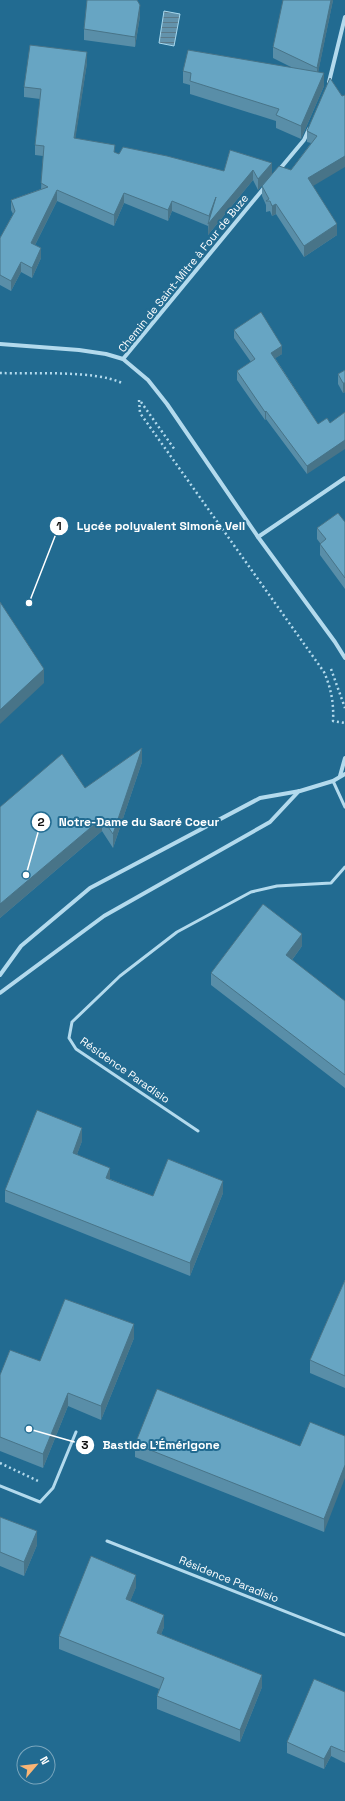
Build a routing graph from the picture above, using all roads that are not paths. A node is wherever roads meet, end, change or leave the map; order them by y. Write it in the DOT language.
graph roads {
  1 [pos="345,17"];
  2 [pos="326,90"];
  3 [pos="310,125"];
  4 [pos="274,177"];
  5 [pos="269,183"];
  6 [pos="0,344"];
  7 [pos="123,359"];
  8 [pos="345,478"];
  9 [pos="258,537"];
  10 [pos="345,658"];
  11 [pos="345,758"];
  12 [pos="345,774"];
  13 [pos="340,776"];
  14 [pos="332,780"];
  15 [pos="300,791"];
  16 [pos="345,807"];
  17 [pos="345,867"];
  18 [pos="0,975"];
  19 [pos="0,993"];
  20 [pos="198,1131"];
  21 [pos="76,1432"];
  22 [pos="0,1486"];
  23 [pos="107,1541"];
  24 [pos="345,1635"];
  1 -- 2 [label="street"];
  3 -- 4 [label="street"];
  5 -- 7 [label="street, Chemin de Saint-Mitre à Four de Buze"];
  6 -- 7 [label="street"];
  7 -- 9 [label="street, Chemin de Saint-Mitre à Four de Buze"];
  8 -- 9 [label="street"];
  9 -- 10 [label="street, Chemin de Saint-Mitre à Four de Buze"];
  11 -- 13 [label="street"];
  12 -- 13 [label="street"];
  13 -- 14 [label="street"];
  14 -- 15 [label="street"];
  14 -- 16 [label="lane"];
  15 -- 18 [label="street"];
  15 -- 19 [label="street"];
  17 -- 20 [label="lane, Résidence Paradisio"];
  21 -- 22 [label="lane"];
  23 -- 24 [label="lane, Résidence Paradisio"];
}
